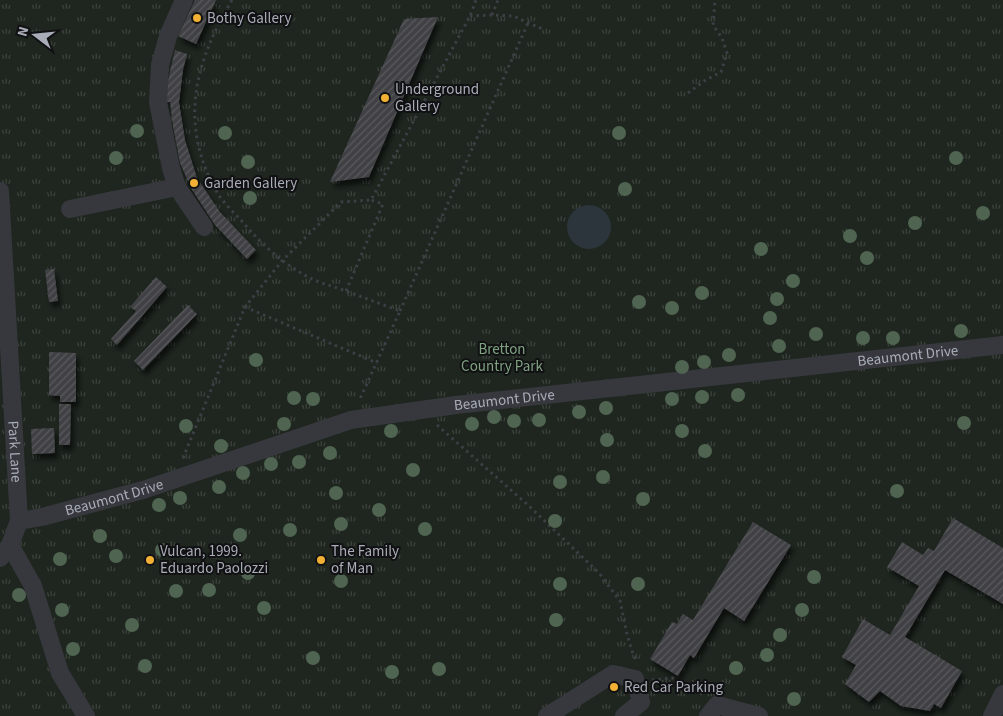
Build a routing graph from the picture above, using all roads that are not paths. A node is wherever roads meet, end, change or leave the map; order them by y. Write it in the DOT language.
graph roads {
  1 [pos="184,0"];
  2 [pos="177,187"];
  3 [pos="0,191"];
  4 [pos="70,209"];
  5 [pos="204,227"];
  6 [pos="1003,345"];
  7 [pos="19,521"];
  8 [pos="5,551"];
  9 [pos="1003,694"];
  10 [pos="713,710"];
  11 [pos="86,716"];
  12 [pos="547,716"];
  13 [pos="624,716"];
  14 [pos="760,716"];
  15 [pos="992,716"];
  1 -- 2 [label="street"];
  2 -- 4 [label="street"];
  2 -- 5 [label="street"];
  3 -- 7 [label="street, Park Lane"];
  6 -- 7 [label="street, Beaumont Drive"];
  7 -- 8 [label="street, Park Lane"];
  8 -- 11 [label="street"];
  9 -- 15 [label="street"];
  10 -- 14 [label="street"];
  12 -- 13 [label="street"];
}
